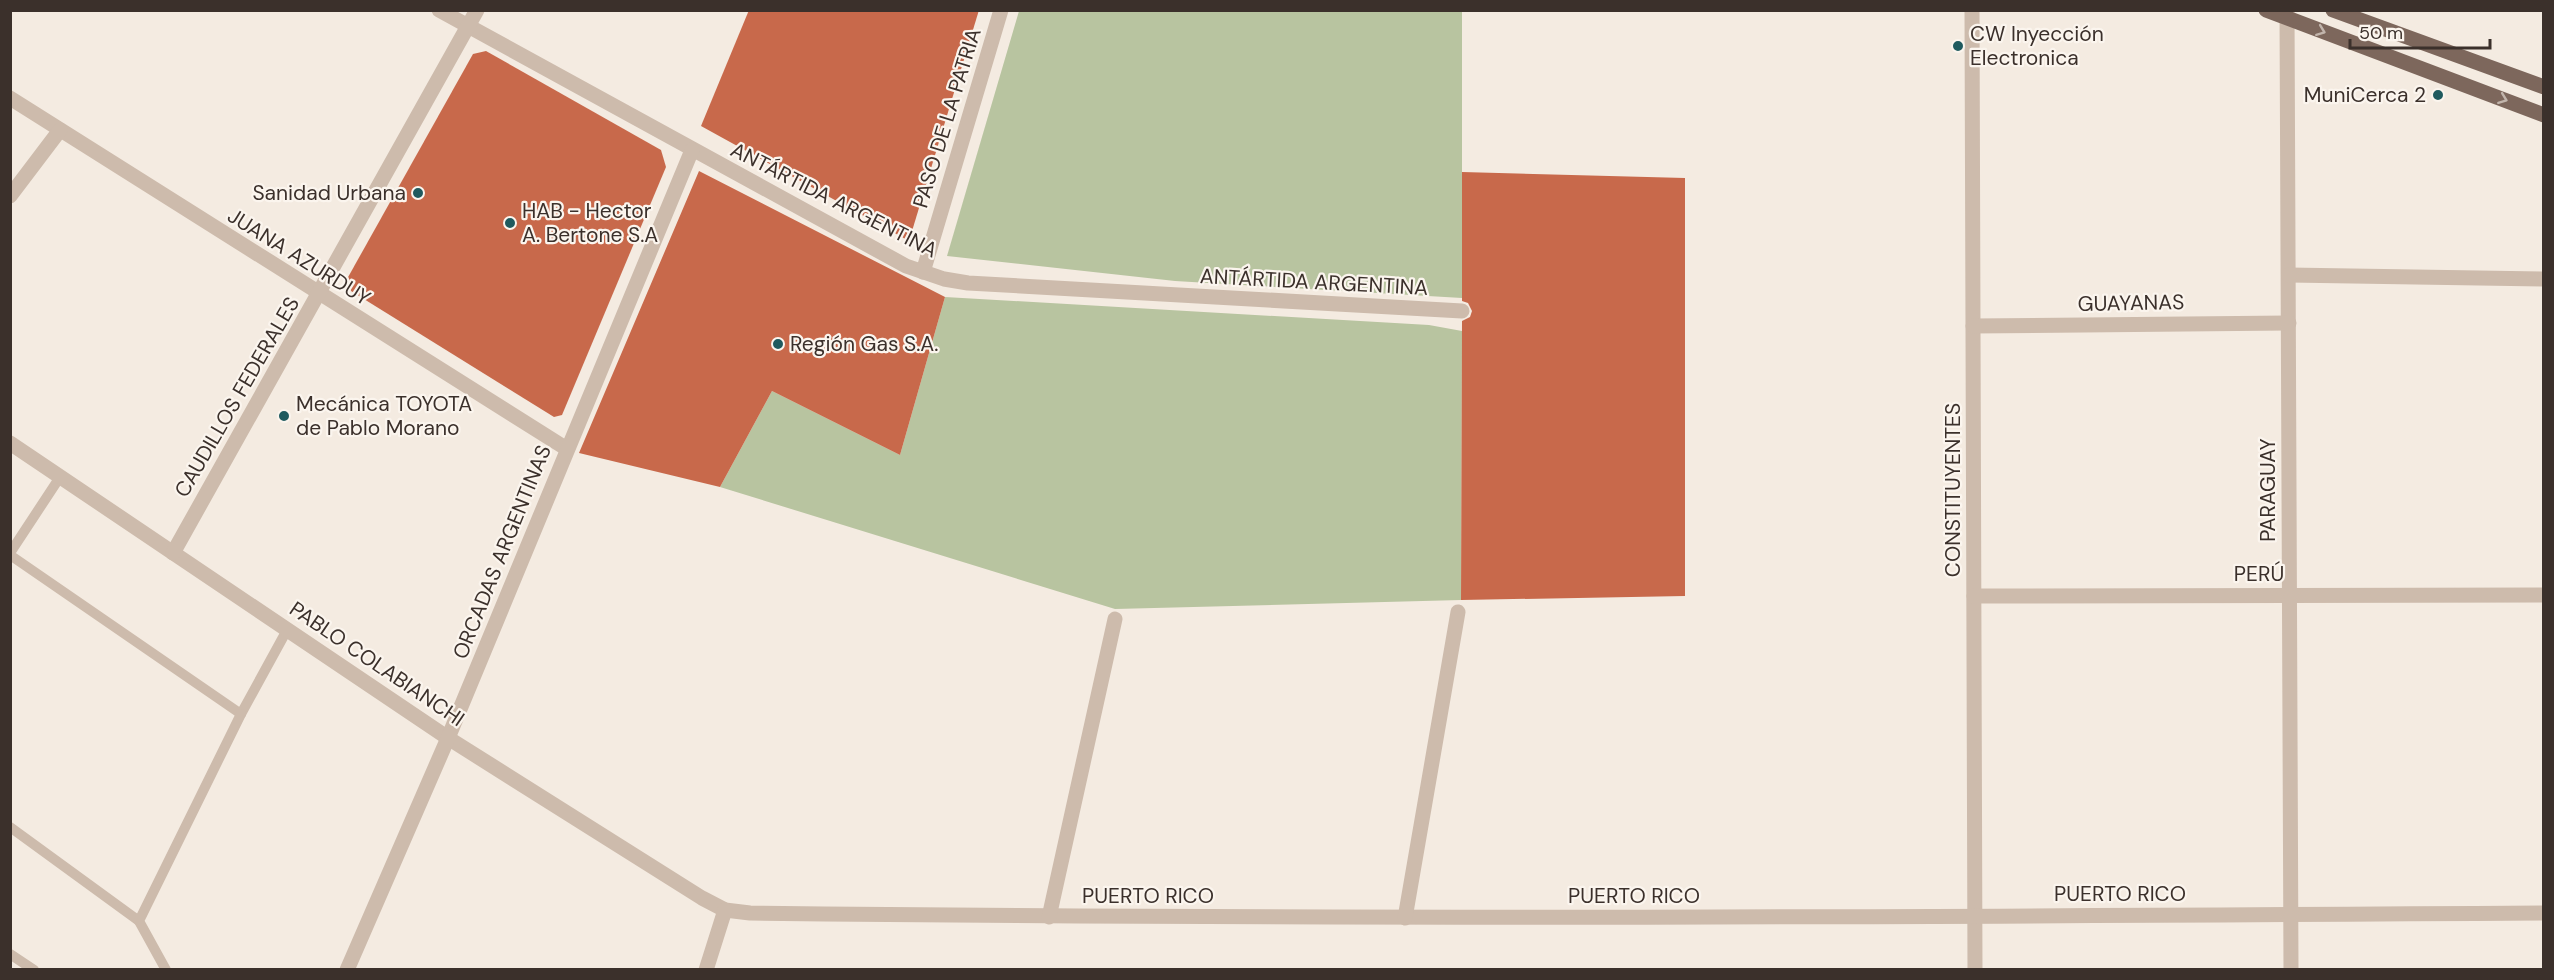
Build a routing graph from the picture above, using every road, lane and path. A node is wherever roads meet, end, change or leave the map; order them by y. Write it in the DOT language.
graph roads {
  1 [pos="439,10"];
  2 [pos="477,10"];
  3 [pos="1001,10"];
  4 [pos="1972,10"];
  5 [pos="2266,10"];
  6 [pos="2333,10"];
  7 [pos="2287,14"];
  8 [pos="468,27"];
  9 [pos="2544,87"];
  10 [pos="10,98"];
  11 [pos="2544,115"];
  12 [pos="60,130"];
  13 [pos="692,150"];
  14 [pos="10,196"];
  15 [pos="922,272"];
  16 [pos="2289,275"];
  17 [pos="2544,279"];
  18 [pos="319,295"];
  19 [pos="1462,311"];
  20 [pos="2289,323"];
  21 [pos="1973,326"];
  22 [pos="10,443"];
  23 [pos="567,449"];
  24 [pos="60,477"];
  25 [pos="173,553"];
  26 [pos="10,554"];
  27 [pos="2290,595"];
  28 [pos="2544,595"];
  29 [pos="1974,596"];
  30 [pos="1458,612"];
  31 [pos="1116,619"];
  32 [pos="287,630"];
  33 [pos="241,714"];
  34 [pos="448,738"];
  35 [pos="10,828"];
  36 [pos="725,910"];
  37 [pos="2544,913"];
  38 [pos="2291,915"];
  39 [pos="1975,916"];
  40 [pos="1049,917"];
  41 [pos="1405,918"];
  42 [pos="139,921"];
  43 [pos="10,954"];
  44 [pos="34,969"];
  45 [pos="166,969"];
  46 [pos="347,969"];
  47 [pos="706,969"];
  48 [pos="1975,969"];
  49 [pos="2291,969"];
  1 -- 8 [label="street, ANTÁRTIDA ARGENTINA"];
  2 -- 8 [label="street, CAUDILLOS FEDERALES"];
  3 -- 15 [label="street, PASO DE LA PATRIA"];
  4 -- 21 [label="street, CONSTITUYENTES"];
  5 -- 7 [label="main road"];
  6 -- 9 [label="main road"];
  7 -- 11 [label="main road, one-way"];
  7 -- 16 [label="street, PARAGUAY"];
  8 -- 13 [label="street, ANTÁRTIDA ARGENTINA"];
  8 -- 18 [label="street, CAUDILLOS FEDERALES"];
  10 -- 12 [label="street, JUANA AZURDUY"];
  12 -- 14 [label="street"];
  12 -- 18 [label="street, JUANA AZURDUY"];
  13 -- 15 [label="street, ANTÁRTIDA ARGENTINA"];
  13 -- 23 [label="street, ORCADAS ARGENTINAS"];
  15 -- 19 [label="street, ANTÁRTIDA ARGENTINA"];
  16 -- 17 [label="street"];
  16 -- 20 [label="street, PARAGUAY"];
  18 -- 23 [label="street, JUANA AZURDUY"];
  18 -- 25 [label="street, CAUDILLOS FEDERALES"];
  20 -- 21 [label="street, GUAYANAS"];
  20 -- 27 [label="street, PARAGUAY"];
  21 -- 29 [label="street, CONSTITUYENTES"];
  22 -- 24 [label="street, PABLO COLABIANCHI"];
  23 -- 34 [label="street, ORCADAS ARGENTINAS"];
  24 -- 25 [label="street, PABLO COLABIANCHI"];
  24 -- 26 [label="lane"];
  25 -- 32 [label="street, PABLO COLABIANCHI"];
  26 -- 33 [label="lane"];
  27 -- 28 [label="street, PERÚ"];
  27 -- 29 [label="street, PERÚ"];
  27 -- 38 [label="street, PARAGUAY"];
  29 -- 39 [label="street, CONSTITUYENTES"];
  30 -- 41 [label="street"];
  31 -- 40 [label="street"];
  32 -- 33 [label="lane"];
  32 -- 34 [label="street, PABLO COLABIANCHI"];
  33 -- 42 [label="lane"];
  34 -- 36 [label="street, PABLO COLABIANCHI"];
  34 -- 46 [label="street, ORCADAS ARGENTINAS"];
  35 -- 42 [label="lane"];
  36 -- 40 [label="street, PUERTO RICO"];
  36 -- 47 [label="street"];
  37 -- 38 [label="street, PUERTO RICO"];
  38 -- 39 [label="street, PUERTO RICO"];
  38 -- 49 [label="street, PARAGUAY"];
  39 -- 41 [label="street, PUERTO RICO"];
  39 -- 48 [label="street, CONSTITUYENTES"];
  40 -- 41 [label="street, PUERTO RICO"];
  42 -- 45 [label="lane"];
  43 -- 44 [label="lane"];
}
